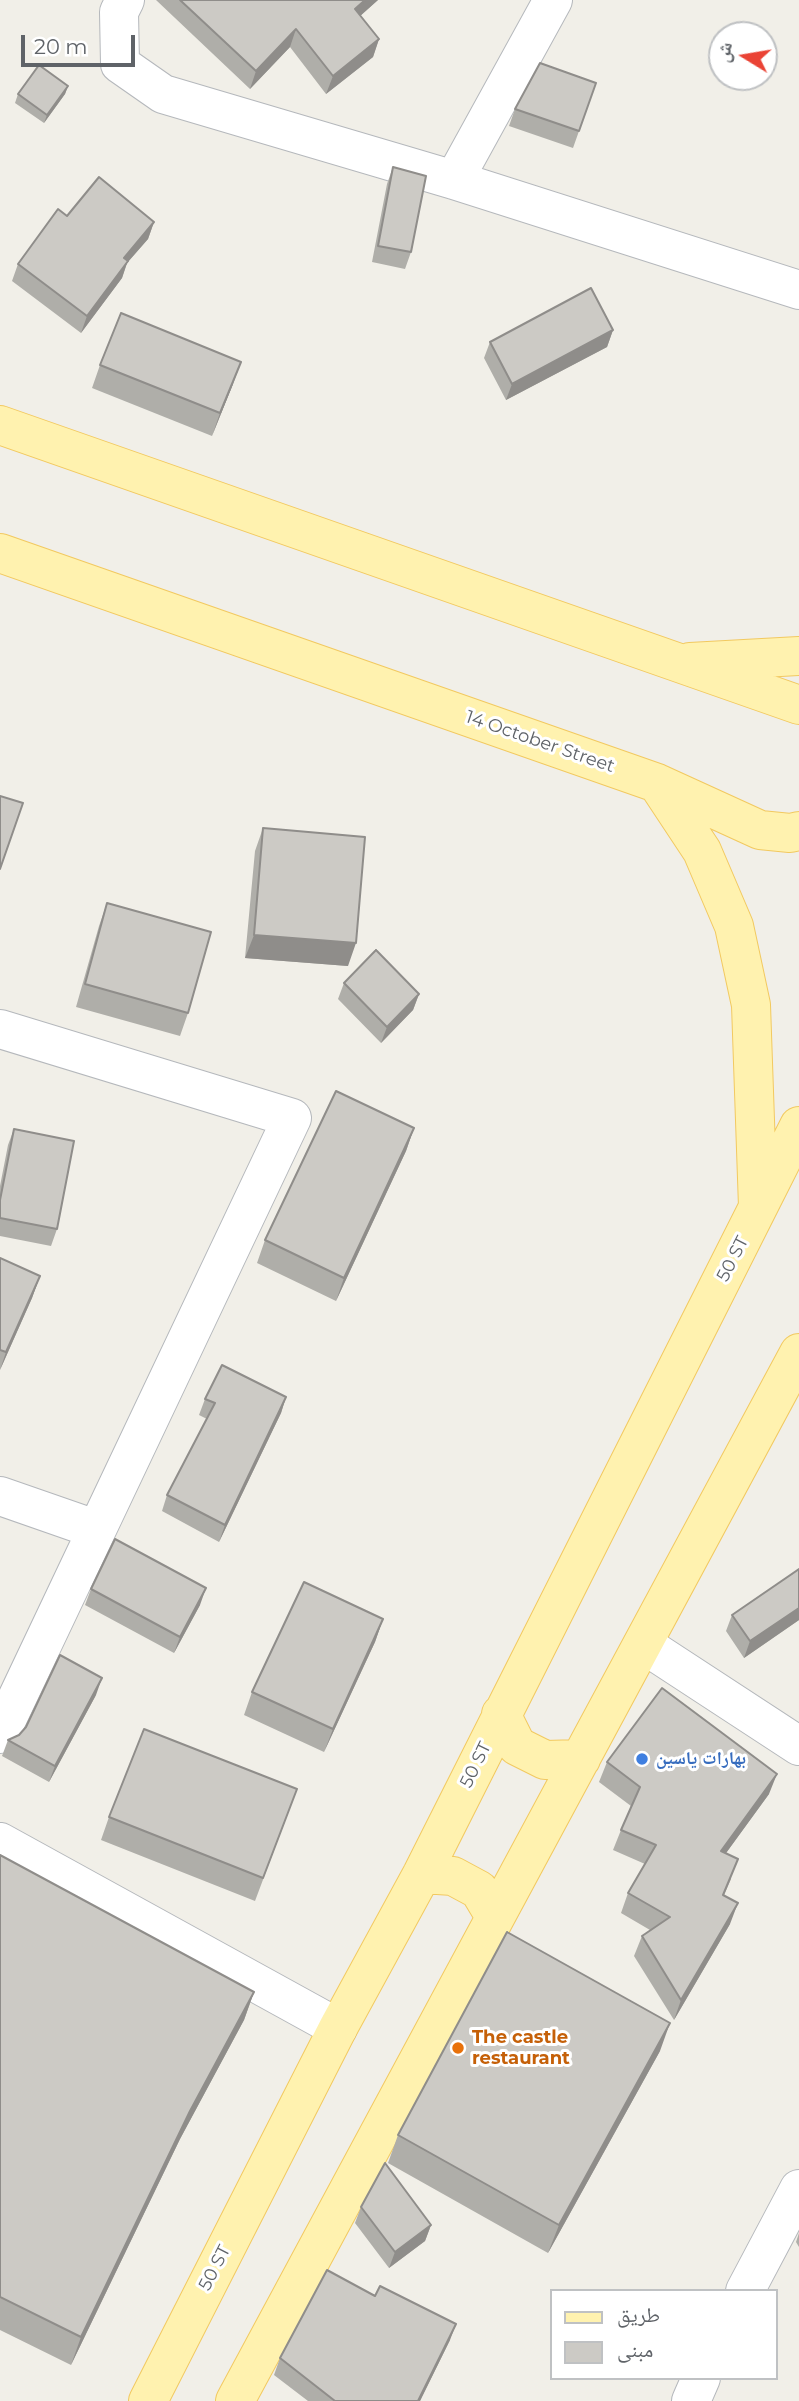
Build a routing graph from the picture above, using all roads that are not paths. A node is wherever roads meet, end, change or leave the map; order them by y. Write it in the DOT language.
graph roads {
  1 [pos="125,0"];
  2 [pos="553,0"];
  3 [pos="454,180"];
  4 [pos="799,290"];
  5 [pos="0,425"];
  6 [pos="0,553"];
  7 [pos="799,656"];
  8 [pos="674,663"];
  9 [pos="799,705"];
  10 [pos="657,783"];
  11 [pos="799,831"];
  12 [pos="0,1029"];
  13 [pos="799,1126"];
  14 [pos="758,1209"];
  15 [pos="799,1353"];
  16 [pos="0,1496"];
  17 [pos="95,1529"];
  18 [pos="643,1644"];
  19 [pos="501,1714"];
  20 [pos="0,1734"];
  21 [pos="799,1746"];
  22 [pos="581,1759"];
  23 [pos="0,1842"];
  24 [pos="422,1874"];
  25 [pos="494,1915"];
  26 [pos="338,2028"];
  27 [pos="799,2189"];
  28 [pos="746,2289"];
  29 [pos="700,2380"];
  30 [pos="148,2401"];
  31 [pos="235,2401"];
  32 [pos="691,2401"];
  1 -- 3 [label="street"];
  2 -- 3 [label="street"];
  3 -- 4 [label="street"];
  5 -- 8 [label="main road"];
  6 -- 10 [label="main road, 14 October Street"];
  7 -- 8 [label="main road"];
  8 -- 9 [label="main road"];
  10 -- 11 [label="main road, 14 October Street"];
  10 -- 14 [label="main road"];
  12 -- 17 [label="street"];
  13 -- 14 [label="main road, 50 ST"];
  14 -- 19 [label="main road, 50 ST"];
  15 -- 18 [label="main road"];
  16 -- 17 [label="street"];
  17 -- 20 [label="street"];
  18 -- 21 [label="street"];
  18 -- 22 [label="main road"];
  19 -- 22 [label="main road"];
  19 -- 24 [label="main road, 50 ST"];
  22 -- 25 [label="main road"];
  23 -- 26 [label="street"];
  24 -- 25 [label="main road"];
  24 -- 26 [label="main road, 50 ST"];
  25 -- 31 [label="main road"];
  26 -- 30 [label="main road, 50 ST"];
  27 -- 28 [label="street"];
  29 -- 32 [label="street"];
}
